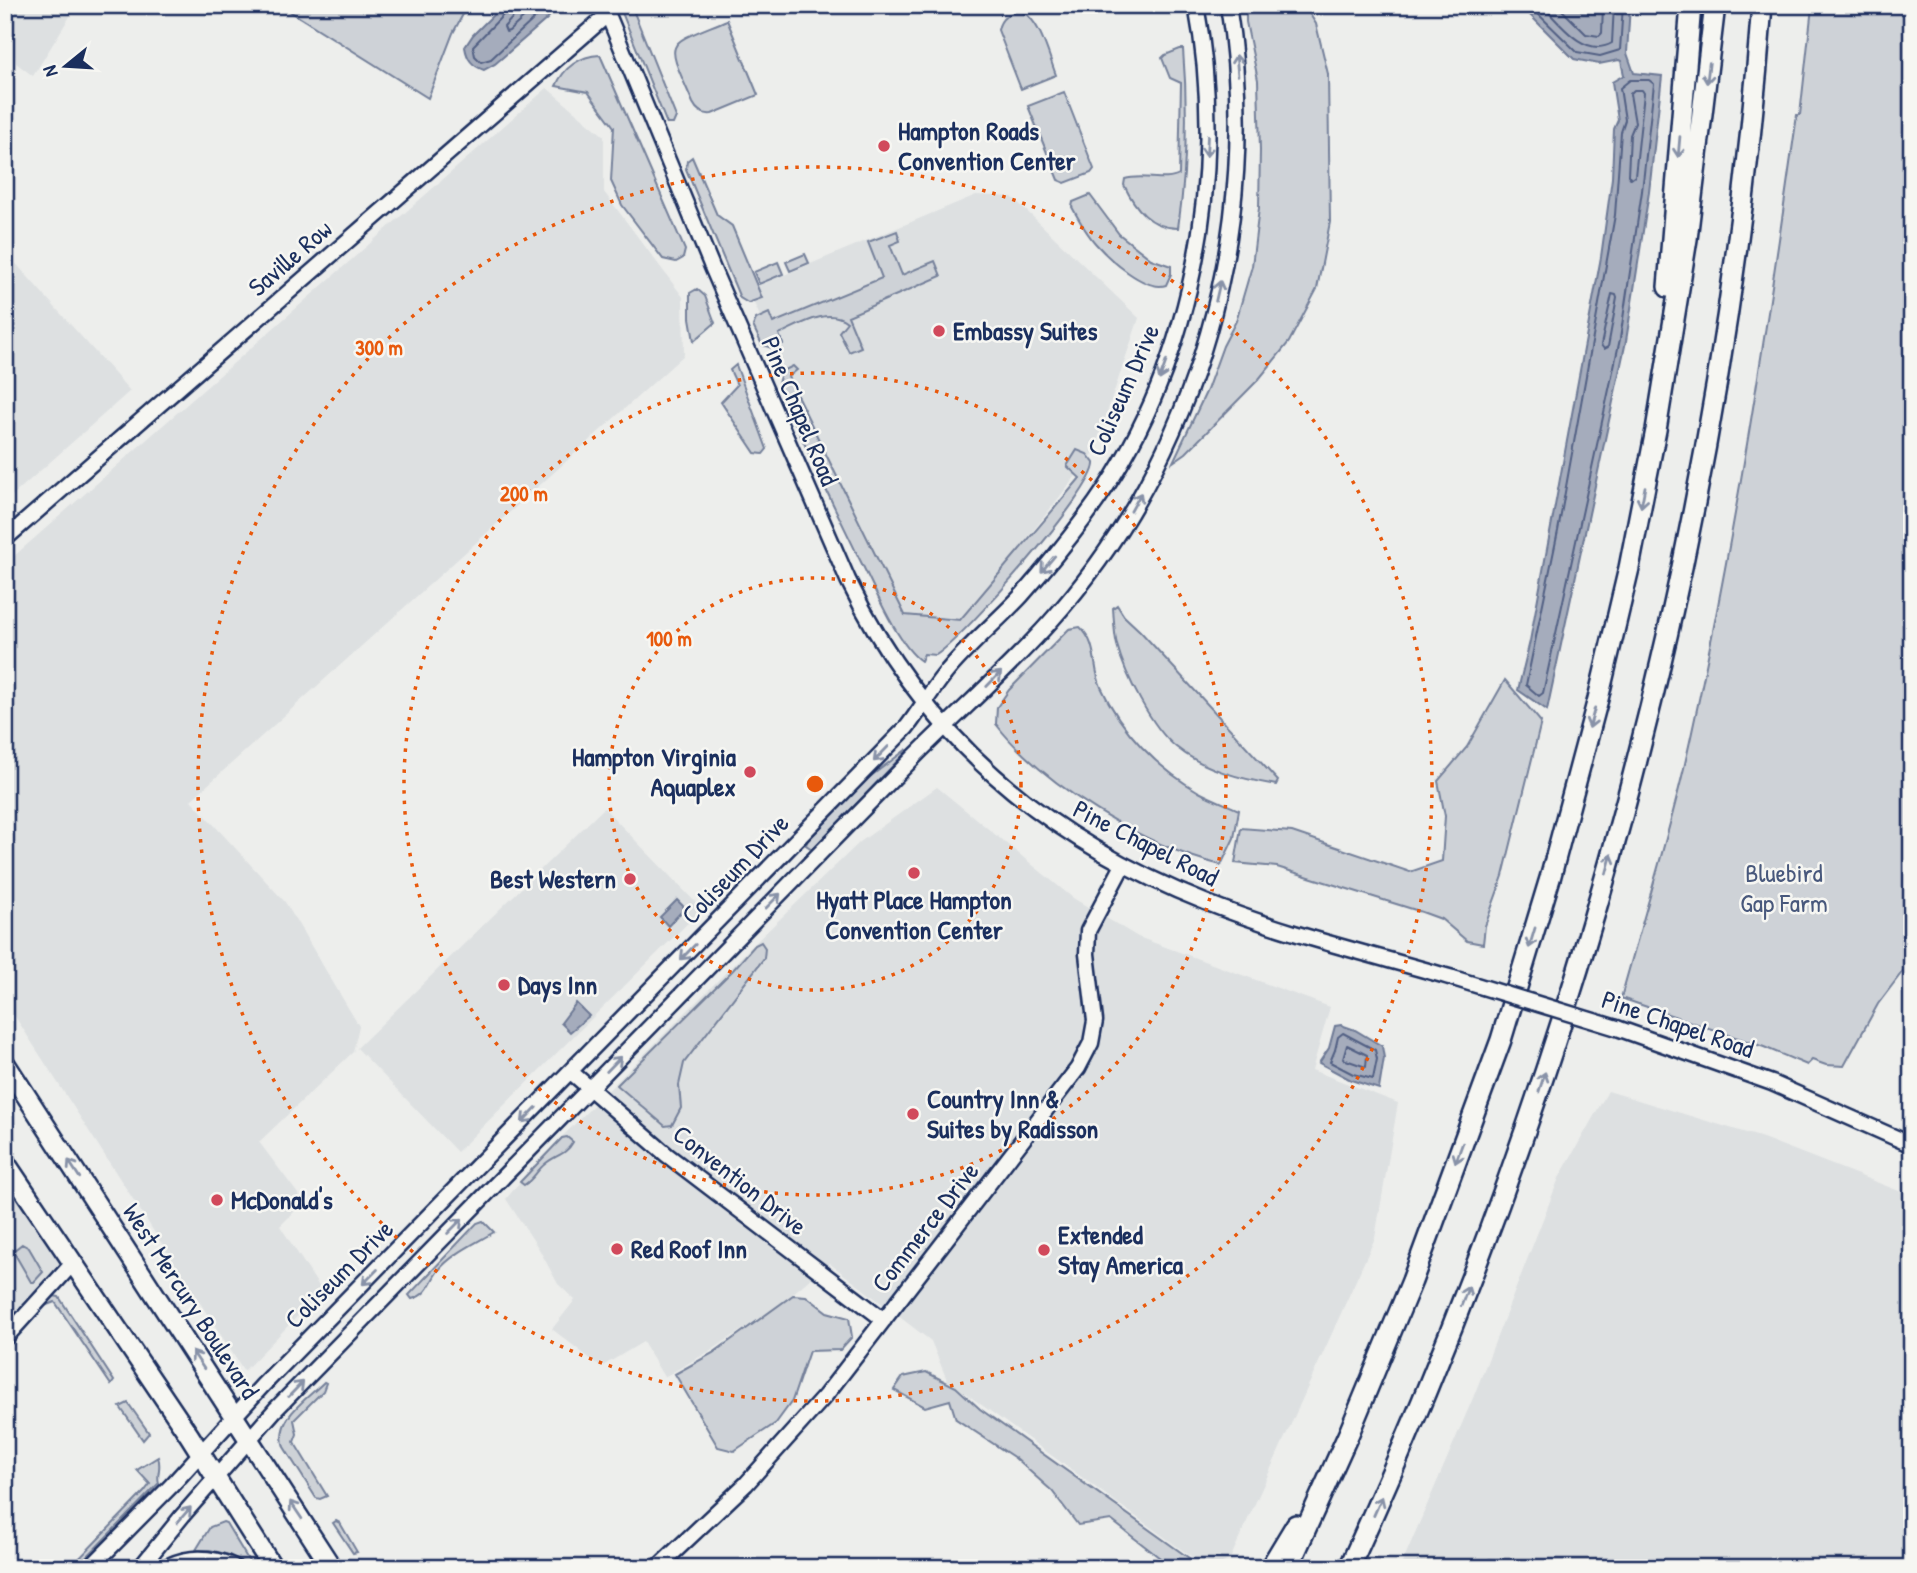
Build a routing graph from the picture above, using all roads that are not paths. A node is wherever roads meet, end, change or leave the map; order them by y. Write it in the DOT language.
graph roads {
  1 [pos="1196,5"];
  2 [pos="1228,5"];
  3 [pos="1691,5"];
  4 [pos="1715,5"];
  5 [pos="1762,5"];
  6 [pos="606,10"];
  7 [pos="1656,430"];
  8 [pos="5,539"];
  9 [pos="925,702"];
  10 [pos="946,727"];
  11 [pos="1123,865"];
  12 [pos="5,1063"];
  13 [pos="571,1072"];
  14 [pos="590,1089"];
  15 [pos="1912,1145"];
  16 [pos="5,1162"];
  17 [pos="73,1263"];
  18 [pos="884,1320"];
  19 [pos="5,1338"];
  20 [pos="235,1417"];
  21 [pos="1349,1433"];
  22 [pos="249,1439"];
  23 [pos="201,1454"];
  24 [pos="216,1477"];
  25 [pos="90,1568"];
  26 [pos="140,1568"];
  27 [pos="169,1568"];
  28 [pos="232,1568"];
  29 [pos="273,1568"];
  30 [pos="332,1568"];
  31 [pos="657,1568"];
  32 [pos="1270,1568"];
  33 [pos="1288,1568"];
  34 [pos="1349,1568"];
  1 -- 9 [label="street, Coliseum Drive, one-way"];
  10 -- 2 [label="street, Coliseum Drive, one-way"];
  3 -- 7 [label="highway, one-way"];
  4 -- 7 [label="highway, one-way"];
  34 -- 5 [label="highway, one-way"];
  6 -- 8 [label="street, Saville Row"];
  6 -- 9 [label="street, Pine Chapel Road"];
  7 -- 21 [label="highway, one-way"];
  9 -- 10 [label="street, Pine Chapel Road"];
  9 -- 13 [label="street, Coliseum Drive, one-way"];
  10 -- 11 [label="street, Pine Chapel Road"];
  14 -- 10 [label="street, Coliseum Drive, one-way"];
  11 -- 15 [label="street, Pine Chapel Road, bridge"];
  11 -- 18 [label="street, Commerce Drive"];
  20 -- 12 [label="main road, West Mercury Boulevard, one-way"];
  13 -- 14 [label="street, Convention Drive"];
  13 -- 20 [label="street, Coliseum Drive, one-way"];
  14 -- 18 [label="street, Convention Drive"];
  22 -- 14 [label="street, Coliseum Drive, one-way"];
  16 -- 17 [label="main road"];
  17 -- 19 [label="street"];
  17 -- 23 [label="main road"];
  18 -- 31 [label="street, Commerce Drive"];
  20 -- 22 [label="main road, West Mercury Boulevard"];
  20 -- 23 [label="street, Coliseum Drive"];
  21 -- 32 [label="highway"];
  21 -- 33 [label="highway"];
  22 -- 24 [label="street, Coliseum Drive"];
  30 -- 22 [label="main road, West Mercury Boulevard, one-way"];
  23 -- 24 [label="main road"];
  23 -- 25 [label="street, Coliseum Drive"];
  26 -- 24 [label="street, Coliseum Drive, one-way"];
  24 -- 29 [label="main road"];
  27 -- 28 [label="main road"];
}
